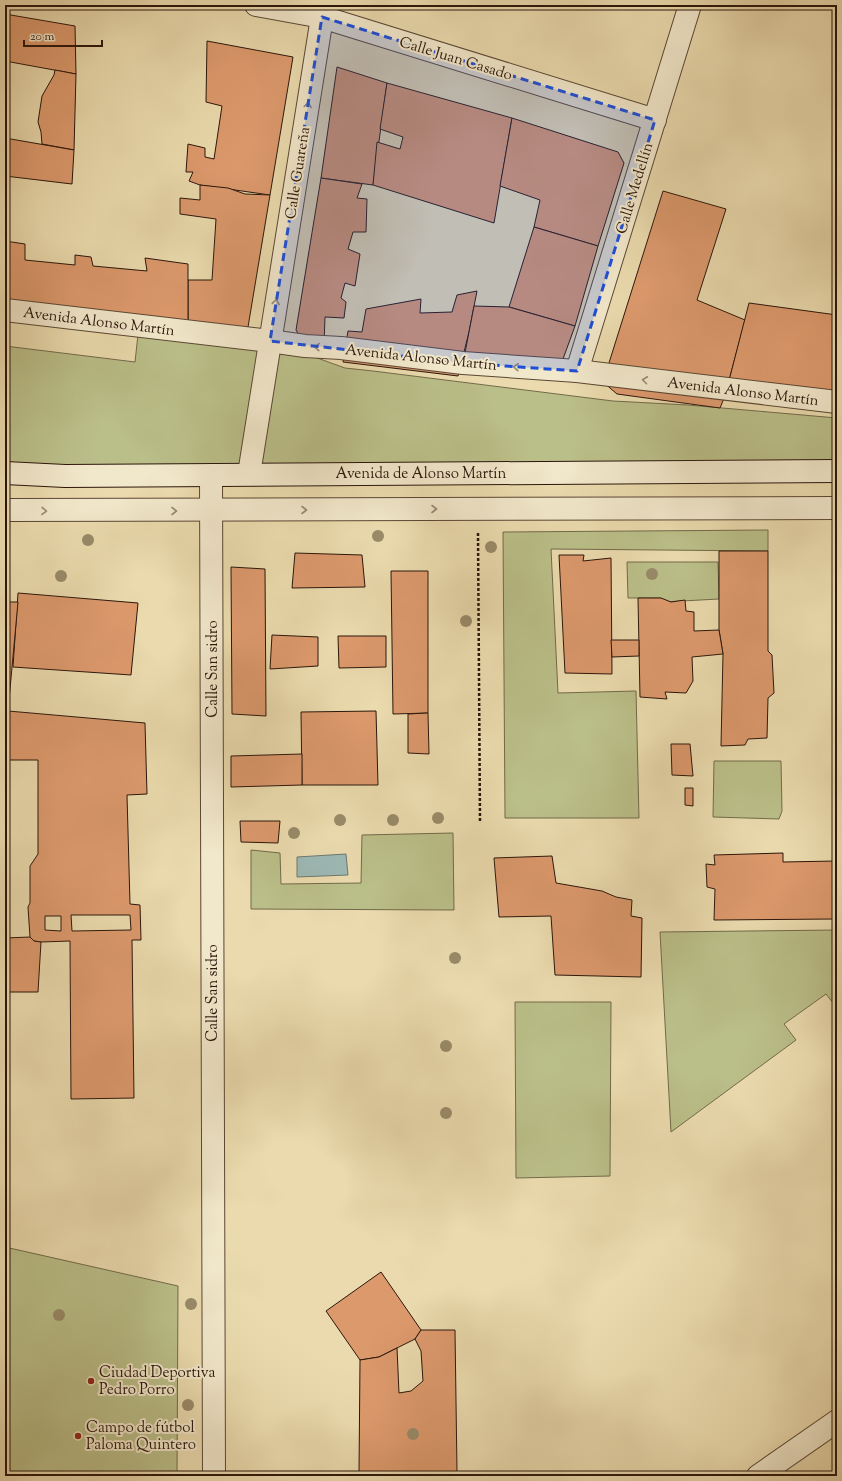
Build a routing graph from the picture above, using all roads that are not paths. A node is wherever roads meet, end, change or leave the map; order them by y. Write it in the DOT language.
graph roads {
  1 [pos="256,5"];
  2 [pos="690,5"];
  3 [pos="323,11"];
  4 [pos="655,120"];
  5 [pos="5,310"];
  6 [pos="270,341"];
  7 [pos="577,371"];
  8 [pos="837,402"];
  9 [pos="837,471"];
  10 [pos="5,473"];
  11 [pos="249,474"];
  12 [pos="211,475"];
  13 [pos="837,508"];
  14 [pos="5,510"];
  15 [pos="211,510"];
  16 [pos="837,1421"];
  17 [pos="214,1476"];
  18 [pos="758,1476"];
  1 -- 3 [label="street, Calle Juan Casado"];
  2 -- 4 [label="street, Calle Medellín"];
  3 -- 4 [label="street, Calle Juan Casado"];
  6 -- 3 [label="street, Calle Guareña, one-way"];
  4 -- 7 [label="street, Calle Medellín"];
  5 -- 6 [label="street, Avenida Alonso Martín"];
  7 -- 6 [label="street, Avenida Alonso Martín, one-way"];
  6 -- 11 [label="street, Calle Guareña"];
  8 -- 7 [label="street, Avenida Alonso Martín, one-way"];
  9 -- 11 [label="street, Avenida de Alonso Martín"];
  10 -- 12 [label="street, Avenida de Alonso Martín"];
  11 -- 12 [label="street, Avenida de Alonso Martín"];
  12 -- 15 [label="street, Calle San sidro"];
  15 -- 13 [label="street, one-way"];
  14 -- 15 [label="street, one-way"];
  15 -- 17 [label="street, Calle San sidro"];
  16 -- 18 [label="street"];
}
